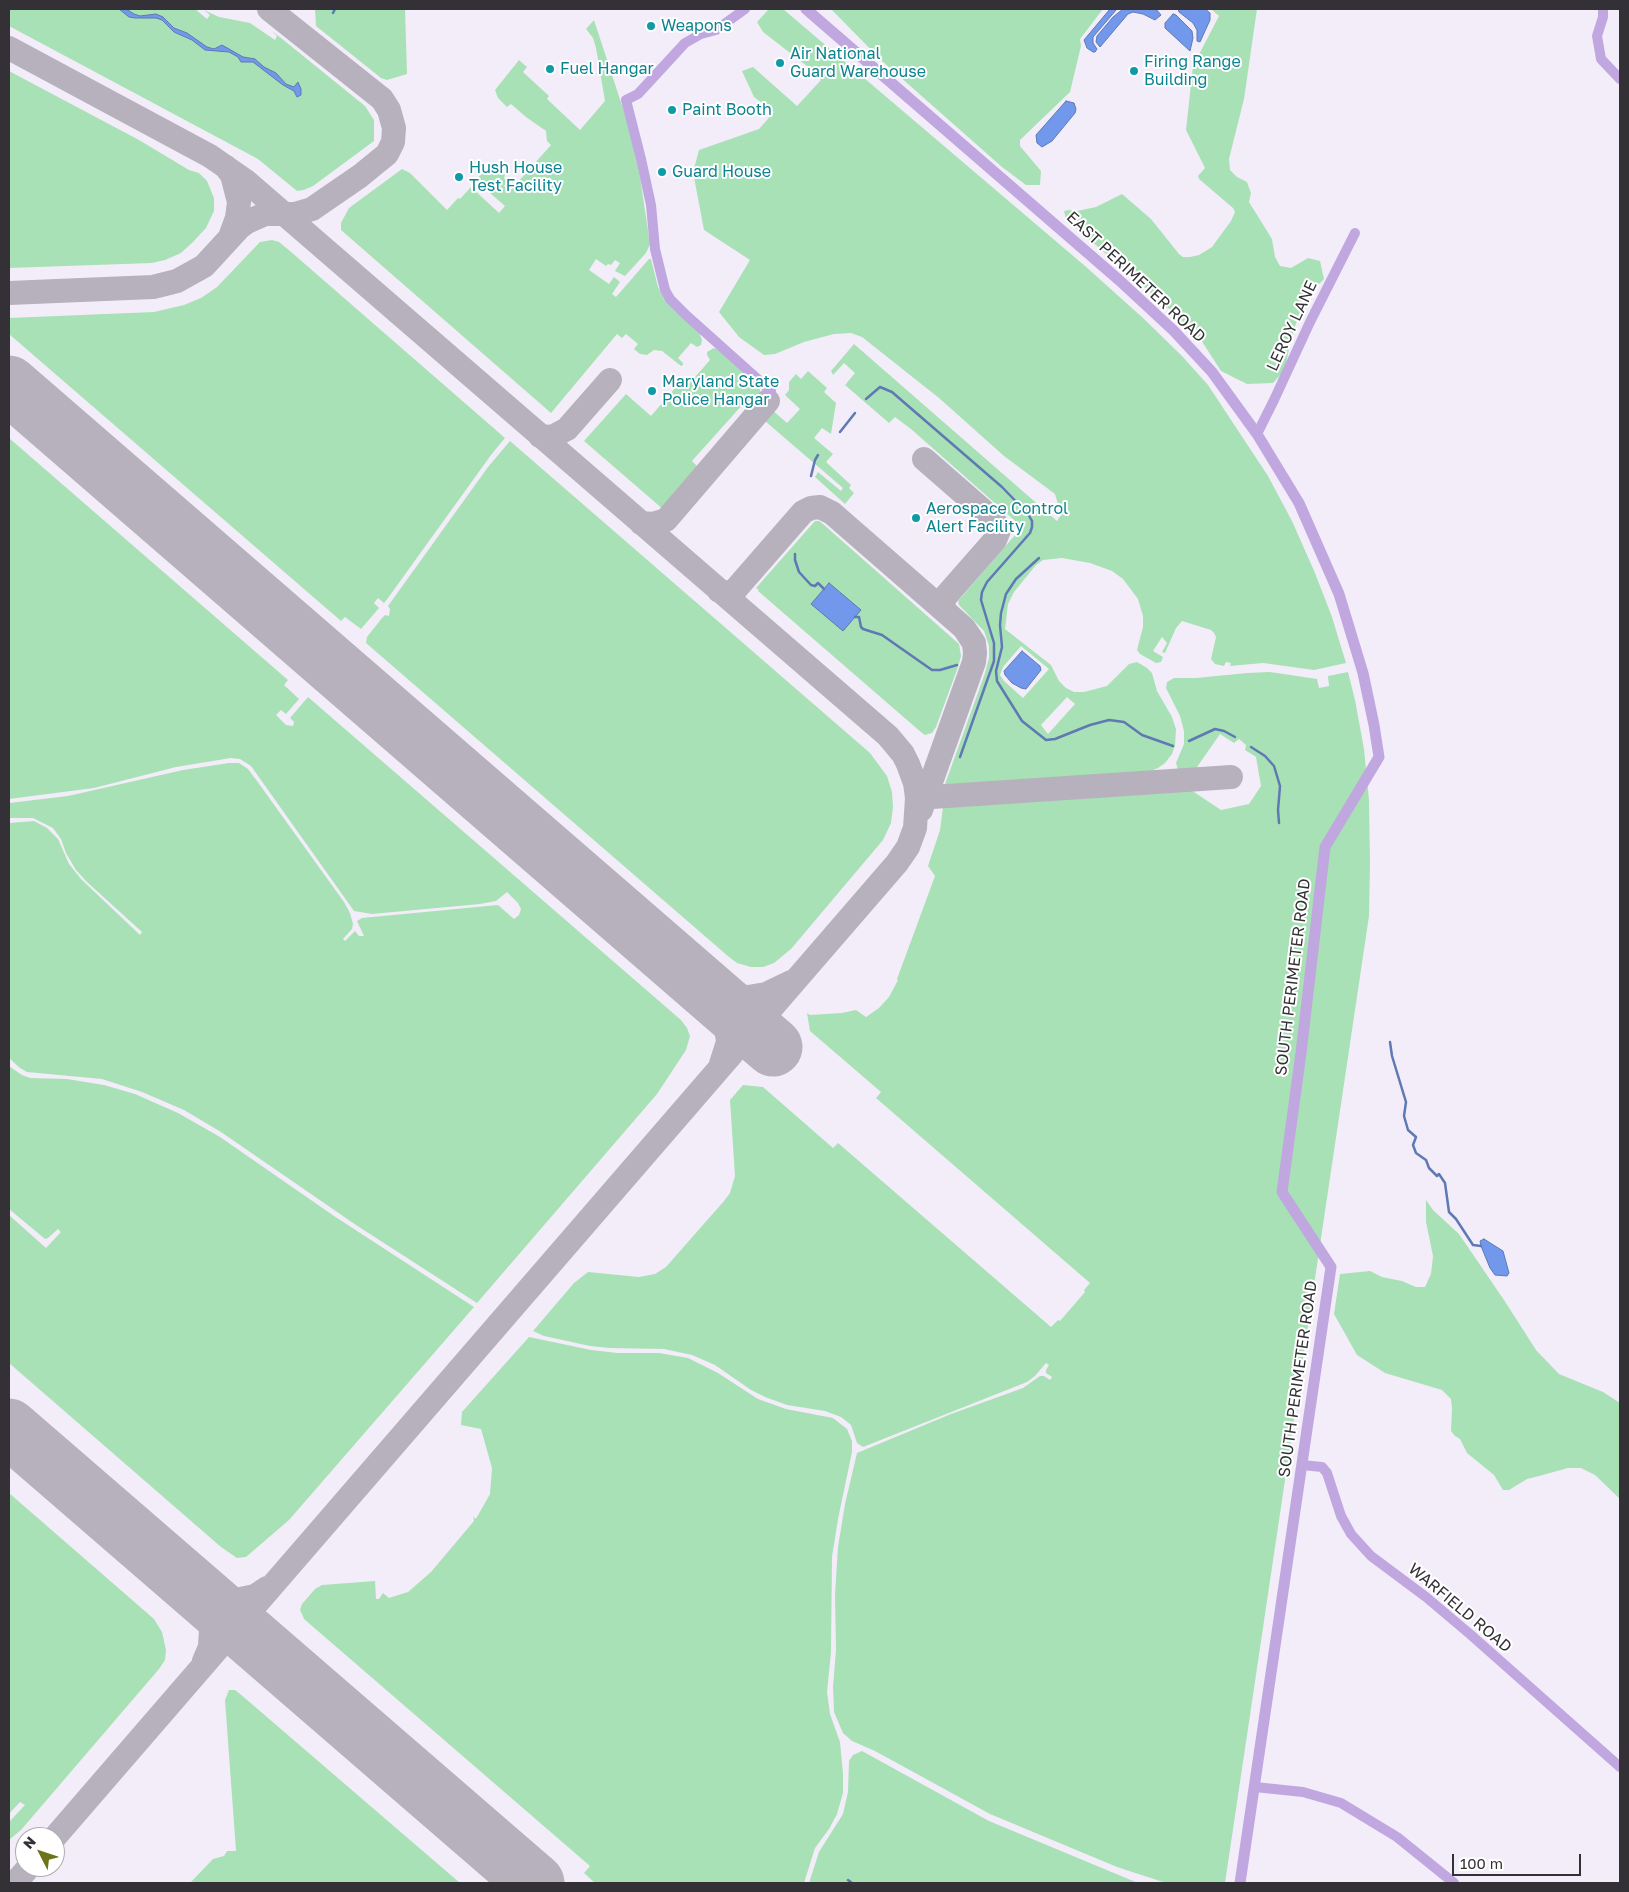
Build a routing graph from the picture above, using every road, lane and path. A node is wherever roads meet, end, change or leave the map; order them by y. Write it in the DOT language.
graph roads {
  1 [pos="745,9"];
  2 [pos="806,9"];
  3 [pos="1603,9"];
  4 [pos="1620,79"];
  5 [pos="1355,233"];
  6 [pos="771,391"];
  7 [pos="1257,434"];
  8 [pos="1379,757"];
  9 [pos="1302,1465"];
  10 [pos="1620,1767"];
  11 [pos="1255,1787"];
  12 [pos="1240,1883"];
  13 [pos="1454,1883"];
  1 -- 6 [label="street"];
  2 -- 7 [label="street, EAST PERIMETER ROAD"];
  3 -- 4 [label="street"];
  5 -- 7 [label="street, LEROY LANE"];
  7 -- 8 [label="street, EAST PERIMETER ROAD"];
  8 -- 9 [label="street, SOUTH PERIMETER ROAD"];
  9 -- 10 [label="street, WARFIELD ROAD"];
  9 -- 11 [label="street, SOUTH PERIMETER ROAD"];
  11 -- 12 [label="street, SOUTH PERIMETER ROAD"];
  11 -- 13 [label="street"];
}
